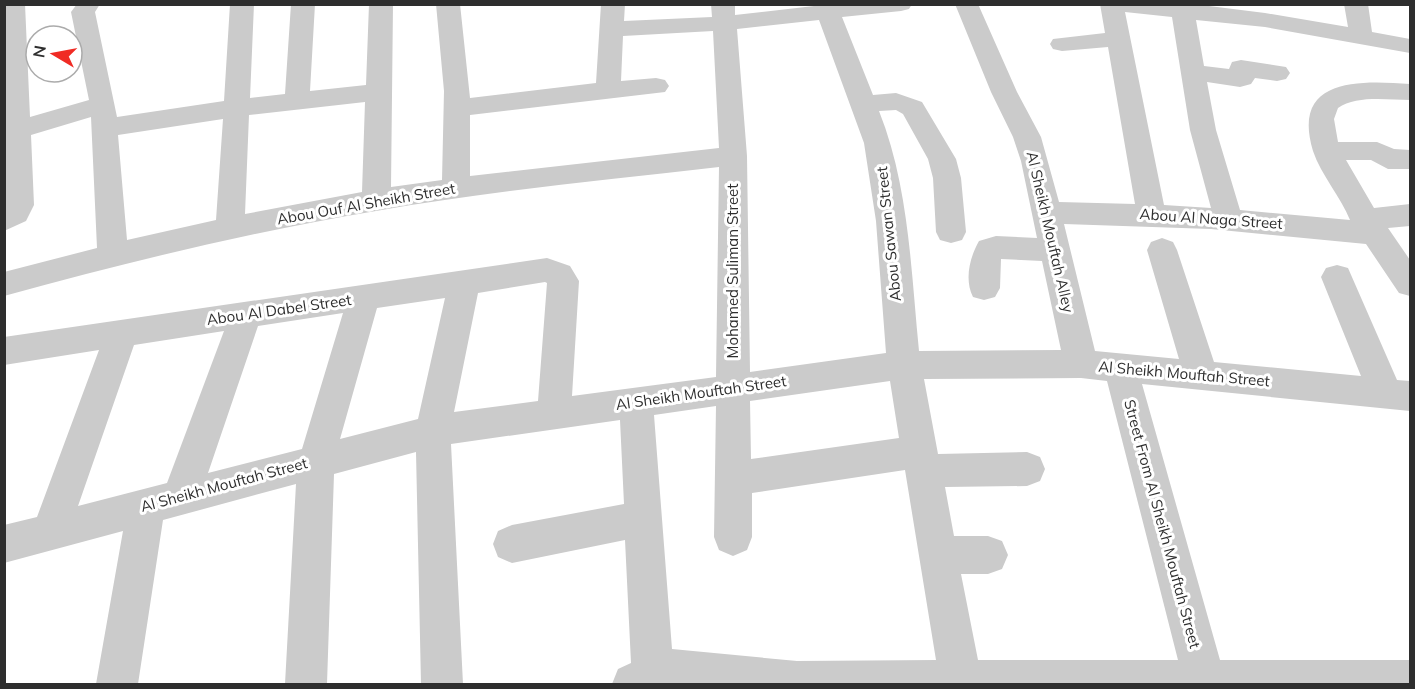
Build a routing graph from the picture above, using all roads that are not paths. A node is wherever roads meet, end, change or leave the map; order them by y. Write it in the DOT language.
graph roads {
  1 [pos="13,4"];
  2 [pos="89,4"];
  3 [pos="242,4"];
  4 [pos="303,4"];
  5 [pos="381,4"];
  6 [pos="448,4"];
  7 [pos="613,4"];
  8 [pos="901,4"];
  9 [pos="966,4"];
  10 [pos="1113,4"];
  11 [pos="1356,4"];
  12 [pos="1182,8"];
  13 [pos="826,9"];
  14 [pos="1262,12"];
  15 [pos="724,14"];
  16 [pos="611,29"];
  17 [pos="1361,38"];
  18 [pos="1119,39"];
  19 [pos="1062,45"];
  20 [pos="1410,46"];
  21 [pos="1192,72"];
  22 [pos="1277,73"];
  23 [pos="656,86"];
  24 [pos="608,90"];
  25 [pos="379,92"];
  26 [pos="1410,92"];
  27 [pos="297,102"];
  28 [pos="1326,104"];
  29 [pos="864,105"];
  30 [pos="237,108"];
  31 [pos="457,108"];
  32 [pos="1410,114"];
  33 [pos="104,116"];
  34 [pos="11,132"];
  35 [pos="1327,151"];
  36 [pos="733,156"];
  37 [pos="1410,159"];
  38 [pos="456,188"];
  39 [pos="376,200"];
  40 [pos="1047,213"];
  41 [pos="1151,214"];
  42 [pos="1410,215"];
  43 [pos="1228,218"];
  44 [pos="4,220"];
  45 [pos="1370,227"];
  46 [pos="230,229"];
  47 [pos="951,232"];
  48 [pos="1055,250"];
  49 [pos="1162,250"];
  50 [pos="113,254"];
  51 [pos="1337,277"];
  52 [pos="464,282"];
  53 [pos="4,284"];
  54 [pos="1410,284"];
  55 [pos="984,288"];
  56 [pos="364,297"];
  57 [pos="246,315"];
  58 [pos="122,333"];
  59 [pos="6,354"];
  60 [pos="1080,364"];
  61 [pos="904,365"];
  62 [pos="1119,367"];
  63 [pos="1201,375"];
  64 [pos="732,389"];
  65 [pos="1398,395"];
  66 [pos="636,402"];
  67 [pos="554,414"];
  68 [pos="433,431"];
  69 [pos="316,461"];
  70 [pos="921,462"];
  71 [pos="1027,469"];
  72 [pos="732,479"];
  73 [pos="164,502"];
  74 [pos="643,518"];
  75 [pos="50,532"];
  76 [pos="733,537"];
  77 [pos="4,544"];
  78 [pos="512,544"];
  79 [pos="938,555"];
  80 [pos="988,555"];
  81 [pos="696,677"];
  82 [pos="643,680"];
  83 [pos="1205,681"];
  84 [pos="1410,681"];
  85 [pos="797,683"];
  86 [pos="948,683"];
  87 [pos="1106,683"];
  88 [pos="1286,683"];
  89 [pos="117,684"];
  90 [pos="306,684"];
  91 [pos="442,684"];
  1 -- 34 [label="street"];
  2 -- 33 [label="street"];
  3 -- 30 [label="street"];
  4 -- 27 [label="street"];
  5 -- 25 [label="street"];
  6 -- 31 [label="street"];
  7 -- 16 [label="street"];
  8 -- 13 [label="street"];
  9 -- 40 [label="street, Al Sheikh Mouftah Alley"];
  10 -- 12 [label="street"];
  10 -- 18 [label="street"];
  11 -- 17 [label="street"];
  12 -- 14 [label="street"];
  12 -- 21 [label="street"];
  13 -- 15 [label="street"];
  13 -- 29 [label="street, Abou Sawan Street"];
  14 -- 17 [label="street"];
  15 -- 16 [label="street"];
  15 -- 36 [label="street, Mohamed Suliman Street"];
  16 -- 24 [label="street"];
  17 -- 20 [label="street"];
  18 -- 19 [label="street"];
  18 -- 41 [label="street"];
  21 -- 22 [label="street"];
  21 -- 43 [label="street"];
  23 -- 24 [label="street"];
  24 -- 31 [label="street"];
  25 -- 27 [label="street"];
  25 -- 39 [label="street"];
  26 -- 28 [label="street"];
  27 -- 30 [label="street"];
  28 -- 32 [label="street"];
  28 -- 35 [label="street"];
  29 -- 47 [label="street"];
  29 -- 61 [label="street, Abou Sawan Street"];
  30 -- 33 [label="street"];
  30 -- 46 [label="street"];
  31 -- 38 [label="street"];
  33 -- 34 [label="street"];
  33 -- 50 [label="street"];
  34 -- 44 [label="street"];
  35 -- 37 [label="street"];
  35 -- 45 [label="street"];
  36 -- 38 [label="street, Abou Ouf Al Sheikh Street"];
  36 -- 64 [label="street, Mohamed Suliman Street"];
  38 -- 39 [label="street, Abou Ouf Al Sheikh Street"];
  39 -- 46 [label="street, Abou Ouf Al Sheikh Street"];
  40 -- 41 [label="street, Abou Al Naga Street"];
  40 -- 48 [label="street, Al Sheikh Mouftah Alley"];
  41 -- 43 [label="street, Abou Al Naga Street"];
  42 -- 45 [label="street, Abou Al Naga Street"];
  43 -- 45 [label="street, Abou Al Naga Street"];
  45 -- 54 [label="street"];
  46 -- 50 [label="street, Abou Ouf Al Sheikh Street"];
  48 -- 55 [label="street"];
  48 -- 60 [label="street, Al Sheikh Mouftah Alley"];
  49 -- 63 [label="street"];
  50 -- 53 [label="street, Abou Ouf Al Sheikh Street"];
  51 -- 65 [label="street"];
  52 -- 56 [label="street, Abou Al Dabel Street"];
  52 -- 67 [label="street, Abou Al Dabel Street"];
  52 -- 68 [label="street"];
  56 -- 57 [label="street, Abou Al Dabel Street"];
  56 -- 69 [label="street"];
  57 -- 58 [label="street, Abou Al Dabel Street"];
  57 -- 73 [label="street"];
  58 -- 59 [label="street, Abou Al Dabel Street"];
  58 -- 75 [label="street"];
  60 -- 61 [label="street, Al Sheikh Mouftah Street"];
  60 -- 62 [label="street, Al Sheikh Mouftah Street"];
  61 -- 64 [label="street, Al Sheikh Mouftah Street"];
  61 -- 70 [label="street, Abou Sawan Street"];
  62 -- 63 [label="street, Al Sheikh Mouftah Street"];
  62 -- 83 [label="street, Street From Al Sheikh Mouftah Street"];
  63 -- 65 [label="street, Al Sheikh Mouftah Street"];
  64 -- 66 [label="street, Al Sheikh Mouftah Street"];
  64 -- 72 [label="street, Mohamed Suliman Street"];
  66 -- 67 [label="street, Al Sheikh Mouftah Street"];
  66 -- 74 [label="street"];
  67 -- 68 [label="street, Al Sheikh Mouftah Street"];
  68 -- 69 [label="street, Al Sheikh Mouftah Street"];
  68 -- 91 [label="street"];
  69 -- 73 [label="street, Al Sheikh Mouftah Street"];
  69 -- 90 [label="street"];
  70 -- 71 [label="street"];
  70 -- 72 [label="street"];
  70 -- 79 [label="street, Abou Sawan Street"];
  72 -- 76 [label="street, Mohamed Suliman Street"];
  73 -- 75 [label="street, Al Sheikh Mouftah Street"];
  73 -- 89 [label="street"];
  74 -- 78 [label="street"];
  74 -- 82 [label="street"];
  75 -- 77 [label="street, Al Sheikh Mouftah Street"];
  79 -- 80 [label="street"];
  79 -- 86 [label="street, Abou Sawan Street"];
  81 -- 82 [label="street"];
  81 -- 85 [label="street"];
  83 -- 87 [label="street"];
  83 -- 88 [label="street"];
  84 -- 88 [label="street"];
  85 -- 86 [label="street"];
  86 -- 87 [label="street"];
}
